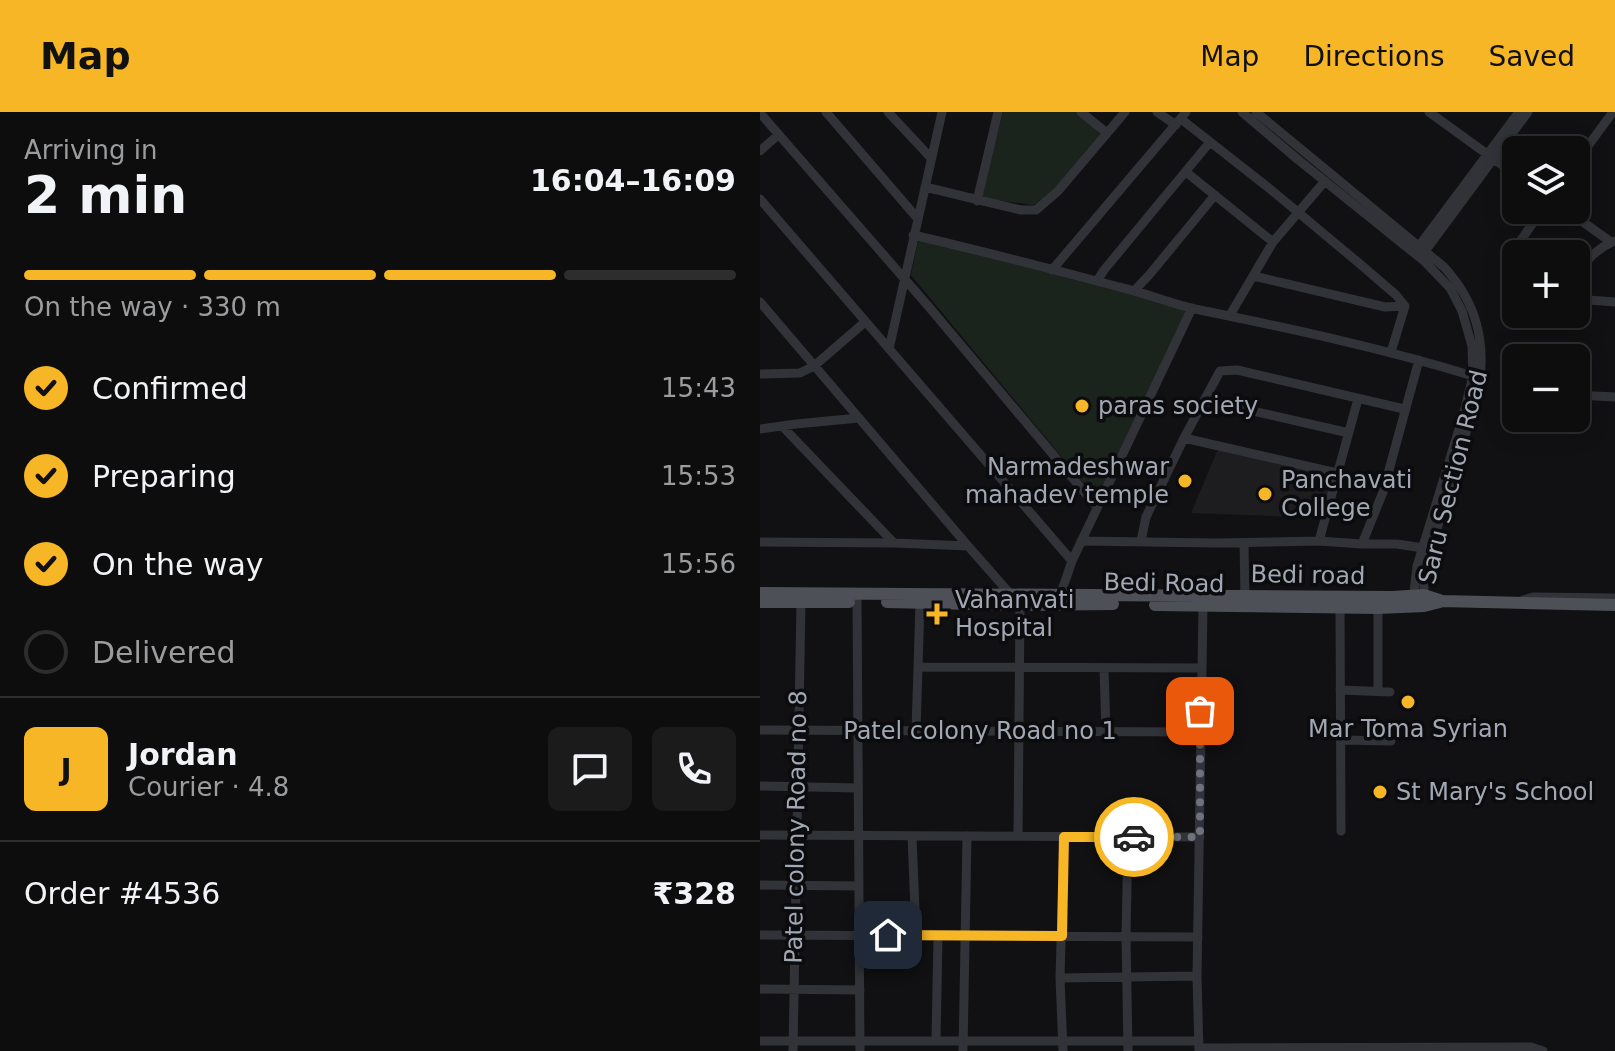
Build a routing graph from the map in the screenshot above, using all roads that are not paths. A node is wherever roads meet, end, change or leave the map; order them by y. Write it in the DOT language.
graph roads {
  1 [pos="826,112"];
  2 [pos="942,112"];
  3 [pos="998,112"];
  4 [pos="1081,112"];
  5 [pos="1125,112"];
  6 [pos="1157,112"];
  7 [pos="1242,112"];
  8 [pos="1256,112"];
  9 [pos="1429,112"];
  10 [pos="1519,112"];
  11 [pos="1528,112"];
  12 [pos="1613,112"];
  13 [pos="760,113"];
  14 [pos="891,114"];
  15 [pos="1443,116"];
  16 [pos="1181,119"];
  17 [pos="1107,133"];
  18 [pos="778,135"];
  19 [pos="1210,142"];
  20 [pos="1590,143"];
  21 [pos="760,151"];
  22 [pos="1493,154"];
  23 [pos="931,158"];
  24 [pos="1502,159"];
  25 [pos="1502,162"];
  26 [pos="1186,172"];
  27 [pos="1325,181"];
  28 [pos="925,187"];
  29 [pos="1215,195"];
  30 [pos="760,199"];
  31 [pos="977,201"];
  32 [pos="1298,213"];
  33 [pos="918,219"];
  34 [pos="1590,222"];
  35 [pos="1588,224"];
  36 [pos="913,235"];
  37 [pos="1614,241"];
  38 [pos="1273,242"];
  39 [pos="1420,252"];
  40 [pos="1590,259"];
  41 [pos="1052,270"];
  42 [pos="1254,276"];
  43 [pos="904,277"];
  44 [pos="1097,281"];
  45 [pos="1134,291"];
  46 [pos="1590,300"];
  47 [pos="760,302"];
  48 [pos="1615,302"];
  49 [pos="1405,306"];
  50 [pos="1192,308"];
  51 [pos="1230,315"];
  52 [pos="865,322"];
  53 [pos="889,349"];
  54 [pos="1391,352"];
  55 [pos="1419,360"];
  56 [pos="814,366"];
  57 [pos="760,374"];
  58 [pos="1473,376"];
  59 [pos="1590,396"];
  60 [pos="1615,397"];
  61 [pos="1358,399"];
  62 [pos="1205,400"];
  63 [pos="1404,409"];
  64 [pos="859,418"];
  65 [pos="783,427"];
  66 [pos="760,429"];
  67 [pos="1349,433"];
  68 [pos="1184,438"];
  69 [pos="1337,473"];
  70 [pos="1097,507"];
  71 [pos="1081,541"];
  72 [pos="1141,541"];
  73 [pos="1319,541"];
  74 [pos="760,542"];
  75 [pos="894,543"];
  76 [pos="1244,543"];
  77 [pos="1362,544"];
  78 [pos="968,546"];
  79 [pos="1423,548"];
  80 [pos="1072,561"];
  81 [pos="760,593"];
  82 [pos="1010,594"];
  83 [pos="1245,596"];
  84 [pos="857,598"];
  85 [pos="1615,598"];
  86 [pos="1059,601"];
  87 [pos="1418,601"];
  88 [pos="760,602"];
  89 [pos="801,602"];
  90 [pos="920,603"];
  91 [pos="1513,603"];
  92 [pos="1020,605"];
  93 [pos="1615,605"];
  94 [pos="1203,606"];
  95 [pos="1340,607"];
  96 [pos="1378,608"];
  97 [pos="918,667"];
  98 [pos="1019,668"];
  99 [pos="1104,668"];
  100 [pos="1202,668"];
  101 [pos="1340,690"];
  102 [pos="1378,691"];
  103 [pos="1390,692"];
  104 [pos="760,730"];
  105 [pos="797,730"];
  106 [pos="858,731"];
  107 [pos="916,731"];
  108 [pos="1018,731"];
  109 [pos="1106,732"];
  110 [pos="1200,732"];
  111 [pos="1341,740"];
  112 [pos="1391,741"];
  113 [pos="760,786"];
  114 [pos="796,787"];
  115 [pos="858,788"];
  116 [pos="1341,831"];
  117 [pos="760,835"];
  118 [pos="796,835"];
  119 [pos="859,836"];
  120 [pos="912,836"];
  121 [pos="967,836"];
  122 [pos="1018,836"];
  123 [pos="1064,837"];
  124 [pos="1128,837"];
  125 [pos="1200,837"];
  126 [pos="760,885"];
  127 [pos="795,885"];
  128 [pos="859,886"];
  129 [pos="760,935"];
  130 [pos="794,935"];
  131 [pos="859,935"];
  132 [pos="916,936"];
  133 [pos="938,936"];
  134 [pos="966,936"];
  135 [pos="1062,936"];
  136 [pos="1126,936"];
  137 [pos="1198,937"];
  138 [pos="1197,976"];
  139 [pos="1060,978"];
  140 [pos="1127,978"];
  141 [pos="760,989"];
  142 [pos="794,989"];
  143 [pos="860,990"];
  144 [pos="936,1040"];
  145 [pos="760,1041"];
  146 [pos="793,1046"];
  147 [pos="860,1046"];
  148 [pos="963,1046"];
  149 [pos="1063,1046"];
  150 [pos="1128,1046"];
  151 [pos="1199,1046"];
  152 [pos="1543,1051"];
  1 -- 33 [label="street"];
  2 -- 23 [label="street"];
  3 -- 31 [label="street"];
  4 -- 17 [label="street"];
  5 -- 17 [label="street"];
  6 -- 16 [label="street"];
  7 -- 27 [label="street, Saru Section Road"];
  8 -- 39 [label="street, Saru Section Road"];
  9 -- 15 [label="street"];
  10 -- 22 [label="street"];
  11 -- 22 [label="street"];
  12 -- 20 [label="street"];
  13 -- 18 [label="street"];
  14 -- 23 [label="street"];
  15 -- 22 [label="street"];
  16 -- 19 [label="street"];
  16 -- 41 [label="street"];
  17 -- 31 [label="street"];
  18 -- 21 [label="street"];
  18 -- 43 [label="street"];
  19 -- 26 [label="street"];
  19 -- 32 [label="street"];
  22 -- 24 [label="street"];
  22 -- 25 [label="street"];
  22 -- 39 [label="street"];
  23 -- 28 [label="street"];
  26 -- 29 [label="street"];
  26 -- 44 [label="street"];
  27 -- 32 [label="street"];
  27 -- 39 [label="street, Saru Section Road"];
  28 -- 31 [label="street"];
  28 -- 33 [label="street"];
  29 -- 38 [label="street"];
  29 -- 45 [label="street"];
  30 -- 52 [label="street"];
  32 -- 38 [label="street"];
  32 -- 49 [label="street"];
  33 -- 36 [label="street"];
  34 -- 37 [label="street"];
  35 -- 37 [label="street"];
  36 -- 41 [label="street"];
  36 -- 43 [label="street"];
  37 -- 40 [label="street"];
  38 -- 42 [label="street"];
  39 -- 58 [label="street, Saru Section Road"];
  39 -- 87 [label="street, Saru Section Road"];
  41 -- 44 [label="street"];
  42 -- 49 [label="street"];
  42 -- 51 [label="street"];
  43 -- 53 [label="street"];
  43 -- 70 [label="street"];
  44 -- 45 [label="street"];
  45 -- 50 [label="street"];
  46 -- 48 [label="street"];
  47 -- 56 [label="street"];
  49 -- 54 [label="street"];
  50 -- 51 [label="street"];
  50 -- 70 [label="street"];
  51 -- 54 [label="street"];
  52 -- 53 [label="street"];
  52 -- 56 [label="street"];
  53 -- 80 [label="street"];
  54 -- 55 [label="street"];
  55 -- 58 [label="street"];
  55 -- 63 [label="street"];
  56 -- 57 [label="street"];
  56 -- 64 [label="street"];
  58 -- 79 [label="street, Saru Section Road"];
  59 -- 60 [label="street"];
  61 -- 62 [label="street"];
  61 -- 63 [label="street"];
  61 -- 67 [label="street"];
  62 -- 67 [label="street"];
  62 -- 68 [label="street"];
  63 -- 77 [label="street"];
  64 -- 65 [label="street"];
  64 -- 78 [label="street"];
  65 -- 66 [label="street"];
  65 -- 75 [label="street"];
  67 -- 69 [label="street"];
  68 -- 69 [label="street"];
  68 -- 72 [label="street"];
  69 -- 73 [label="street"];
  70 -- 71 [label="street"];
  71 -- 72 [label="street"];
  71 -- 80 [label="street"];
  72 -- 76 [label="street"];
  73 -- 76 [label="street"];
  73 -- 77 [label="street"];
  74 -- 75 [label="street"];
  75 -- 78 [label="street"];
  76 -- 83 [label="street"];
  77 -- 79 [label="street"];
  78 -- 82 [label="street"];
  79 -- 87 [label="street, Saru Section Road"];
  80 -- 86 [label="street"];
  81 -- 84 [label="main road, Bedi road"];
  82 -- 84 [label="main road, Bedi road"];
  82 -- 86 [label="main road, Bedi road"];
  82 -- 92 [label="street"];
  83 -- 86 [label="main road, Bedi road"];
  83 -- 87 [label="main road, Bedi road"];
  84 -- 89 [label="main road, Bedi Road"];
  84 -- 90 [label="main road, Bedi Road"];
  84 -- 106 [label="street"];
  85 -- 91 [label="street"];
  86 -- 92 [label="main road, Bedi Road"];
  86 -- 94 [label="main road, Bedi Road"];
  87 -- 91 [label="main road, Bedi Road"];
  87 -- 96 [label="main road, Bedi Road"];
  88 -- 89 [label="main road, Bedi Road"];
  89 -- 105 [label="street, Patel colony Road no 8"];
  90 -- 92 [label="main road, Bedi Road"];
  90 -- 97 [label="street"];
  91 -- 93 [label="main road, Bedi Road"];
  92 -- 98 [label="street"];
  94 -- 95 [label="main road, Bedi Road"];
  94 -- 100 [label="street"];
  95 -- 96 [label="main road, Bedi Road"];
  95 -- 101 [label="street"];
  96 -- 102 [label="street"];
  97 -- 98 [label="street"];
  97 -- 107 [label="street"];
  98 -- 99 [label="street"];
  98 -- 108 [label="street"];
  99 -- 100 [label="street"];
  99 -- 109 [label="street"];
  100 -- 110 [label="street"];
  101 -- 102 [label="street"];
  101 -- 111 [label="street"];
  102 -- 103 [label="street"];
  104 -- 105 [label="street, Patel colony Road no 1"];
  105 -- 106 [label="street, Patel colony Road no 1"];
  105 -- 114 [label="street, Patel colony Road no 8"];
  106 -- 107 [label="street, Patel colony Road no 1"];
  106 -- 115 [label="street"];
  107 -- 108 [label="street, Patel colony Road no 1"];
  108 -- 109 [label="street, Patel colony Road no 1"];
  108 -- 122 [label="street"];
  109 -- 110 [label="street, Patel colony Road no 1"];
  110 -- 125 [label="street"];
  111 -- 112 [label="street"];
  111 -- 116 [label="street"];
  113 -- 114 [label="street"];
  114 -- 115 [label="street"];
  114 -- 118 [label="street, Patel colony Road no 8"];
  115 -- 119 [label="street"];
  117 -- 118 [label="street"];
  118 -- 119 [label="street"];
  118 -- 127 [label="street, Patel colony Road no 8"];
  119 -- 120 [label="street"];
  119 -- 128 [label="street"];
  120 -- 121 [label="street"];
  120 -- 132 [label="street"];
  121 -- 122 [label="street"];
  121 -- 134 [label="street"];
  122 -- 123 [label="street"];
  123 -- 124 [label="street"];
  123 -- 135 [label="street"];
  124 -- 125 [label="street"];
  124 -- 136 [label="street"];
  125 -- 137 [label="street"];
  126 -- 127 [label="street"];
  127 -- 128 [label="street"];
  127 -- 130 [label="street, Patel colony Road no 8"];
  128 -- 131 [label="street"];
  129 -- 130 [label="street"];
  130 -- 131 [label="street"];
  130 -- 142 [label="street, Patel colony Road no 8"];
  131 -- 132 [label="street"];
  131 -- 143 [label="street"];
  132 -- 133 [label="street"];
  133 -- 134 [label="street"];
  133 -- 144 [label="street"];
  134 -- 135 [label="street"];
  134 -- 148 [label="street"];
  135 -- 136 [label="street"];
  135 -- 139 [label="street"];
  136 -- 137 [label="street"];
  136 -- 140 [label="street"];
  137 -- 138 [label="street"];
  138 -- 140 [label="street"];
  138 -- 151 [label="street"];
  139 -- 140 [label="street"];
  139 -- 149 [label="street"];
  140 -- 150 [label="street"];
  141 -- 142 [label="street"];
  142 -- 143 [label="street"];
  142 -- 146 [label="street, Patel colony Road no 8"];
  143 -- 147 [label="street"];
  144 -- 147 [label="street"];
  144 -- 148 [label="street"];
  145 -- 146 [label="street"];
  146 -- 147 [label="street"];
  148 -- 149 [label="street"];
  149 -- 150 [label="street"];
  150 -- 151 [label="street"];
  151 -- 152 [label="street"];
}
